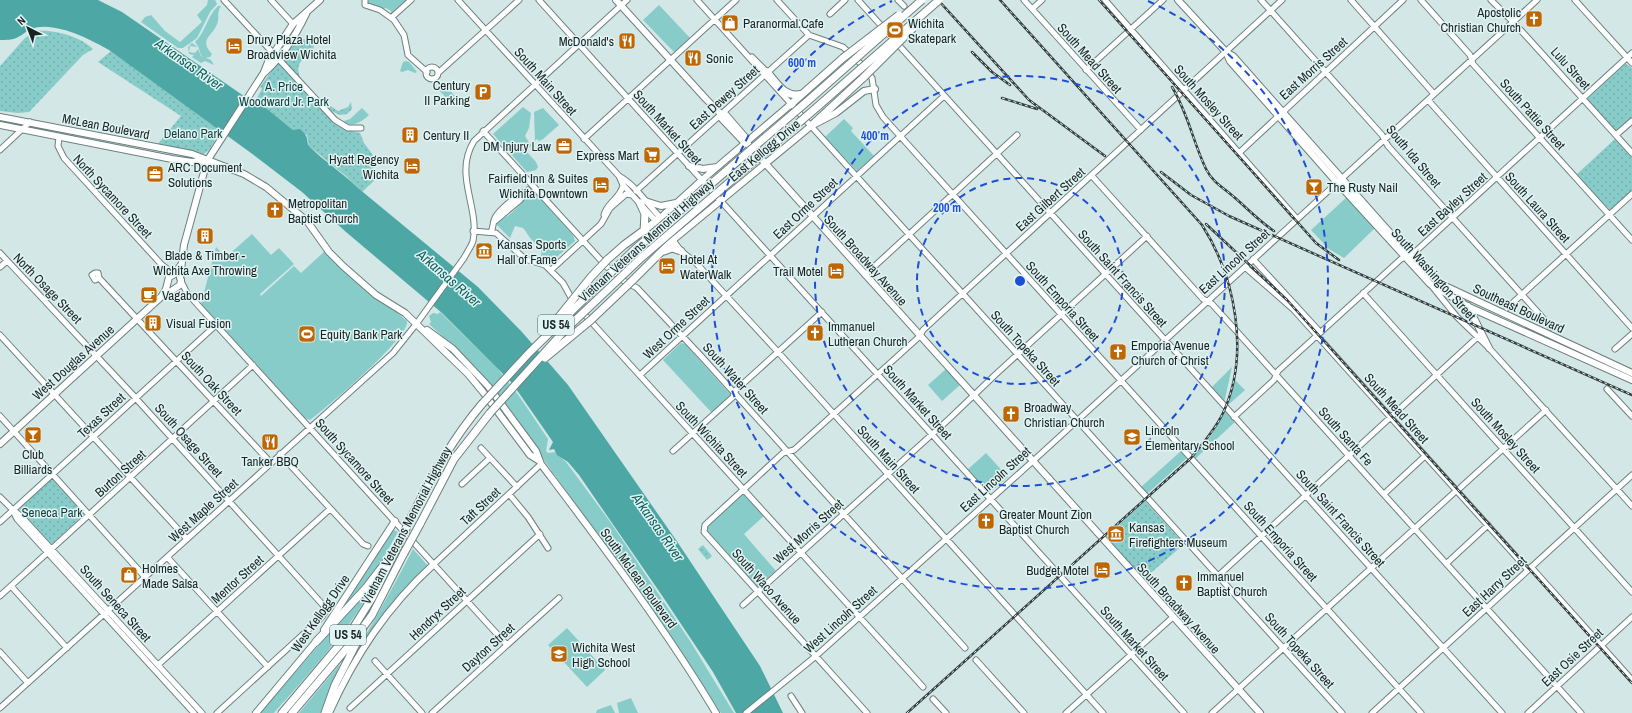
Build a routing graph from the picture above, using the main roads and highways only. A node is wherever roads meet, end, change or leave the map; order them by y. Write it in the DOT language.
graph roads {
  1 [pos="320,0"];
  2 [pos="616,0"];
  3 [pos="920,0"];
  4 [pos="939,0"];
  5 [pos="1178,0"];
  6 [pos="306,14"];
  7 [pos="1226,52"];
  8 [pos="276,55"];
  9 [pos="766,74"];
  10 [pos="875,89"];
  11 [pos="802,94"];
  12 [pos="790,105"];
  13 [pos="0,117"];
  14 [pos="0,125"];
  15 [pos="811,126"];
  16 [pos="746,142"];
  17 [pos="207,161"];
  18 [pos="764,163"];
  19 [pos="689,166"];
  20 [pos="718,166"];
  21 [pos="1339,181"];
  22 [pos="642,202"];
  23 [pos="678,203"];
  24 [pos="658,220"];
  25 [pos="644,231"];
  26 [pos="673,240"];
  27 [pos="681,251"];
  28 [pos="660,253"];
  29 [pos="1408,256"];
  30 [pos="178,277"];
  31 [pos="168,280"];
  32 [pos="1430,284"];
  33 [pos="176,287"];
  34 [pos="1458,292"];
  35 [pos="161,297"];
  36 [pos="1469,307"];
  37 [pos="417,323"];
  38 [pos="1489,348"];
  39 [pos="529,353"];
  40 [pos="1632,373"];
  41 [pos="524,375"];
  42 [pos="1632,380"];
  43 [pos="0,444"];
  44 [pos="395,521"];
  45 [pos="398,545"];
  46 [pos="434,564"];
  47 [pos="372,614"];
  48 [pos="316,642"];
  49 [pos="256,713"];
  50 [pos="282,713"];
  51 [pos="292,713"];
  52 [pos="325,713"];
  53 [pos="329,713"];
  54 [pos="716,713"];
  55 [pos="1260,713"];
  1 -- 6 [label="main road"];
  2 -- 16 [label="main road, South Broadway Avenue"];
  3 -- 11 [label="highway, bridge"];
  3 -- 39 [label="highway, Vietnam Veterans Memorial Highway / US 54, bridge"];
  4 -- 15 [label="highway, bridge"];
  4 -- 41 [label="highway, Vietnam Veterans Memorial Highway / US 54, bridge"];
  5 -- 7 [label="main road, South Washington Street"];
  6 -- 8 [label="main road"];
  6 -- 8 [label="main road"];
  7 -- 21 [label="main road, South Washington Street"];
  7 -- 21 [label="main road, South Washington Street"];
  8 -- 17 [label="main road"];
  9 -- 11 [label="highway"];
  10 -- 15 [label="main road, East Kellogg Drive"];
  11 -- 12 [label="highway"];
  12 -- 16 [label="main road, East Kellogg Drive"];
  13 -- 17 [label="main road, McLean Boulevard"];
  14 -- 17 [label="main road, McLean Boulevard"];
  15 -- 18 [label="main road, East Kellogg Drive"];
  16 -- 18 [label="main road, South Broadway Avenue"];
  16 -- 20 [label="main road, East Kellogg Drive"];
  17 -- 30 [label="main road"];
  17 -- 37 [label="main road, McLean Boulevard"];
  18 -- 26 [label="main road, East Kellogg Drive"];
  18 -- 55 [label="main road, South Broadway Avenue"];
  19 -- 20 [label="main road"];
  20 -- 23 [label="main road, East Kellogg Drive"];
  21 -- 29 [label="main road, South Washington Street"];
  22 -- 23 [label="main road"];
  22 -- 25 [label="highway"];
  23 -- 24 [label="main road, East Kellogg Drive"];
  24 -- 25 [label="highway"];
  25 -- 39 [label="highway, bridge"];
  26 -- 28 [label="highway"];
  27 -- 28 [label="highway"];
  28 -- 41 [label="highway, bridge"];
  29 -- 32 [label="main road, South Washington Street"];
  29 -- 34 [label="main road, Southeast Boulevard"];
  30 -- 31 [label="main road, West Douglas Avenue"];
  30 -- 33 [label="main road, West Douglas Avenue"];
  31 -- 33 [label="main road"];
  31 -- 35 [label="main road, West Douglas Avenue"];
  32 -- 36 [label="main road, Southeast Boulevard"];
  33 -- 35 [label="main road, West Douglas Avenue"];
  34 -- 36 [label="main road"];
  34 -- 40 [label="main road, Southeast Boulevard"];
  35 -- 43 [label="main road, West Douglas Avenue"];
  36 -- 38 [label="main road"];
  36 -- 42 [label="main road, Southeast Boulevard"];
  37 -- 54 [label="main road, South McLean Boulevard"];
  39 -- 45 [label="highway, Vietnam Veterans Memorial Highway / US 54, bridge"];
  41 -- 47 [label="highway, Vietnam Veterans Memorial Highway / US 54, bridge"];
  44 -- 48 [label="main road, West Kellogg Drive"];
  45 -- 48 [label="highway"];
  45 -- 50 [label="highway, Vietnam Veterans Memorial Highway / US 54"];
  46 -- 53 [label="main road"];
  47 -- 51 [label="highway, Vietnam Veterans Memorial Highway / US 54"];
  47 -- 52 [label="highway"];
  48 -- 49 [label="main road, West Kellogg Drive"];
}
